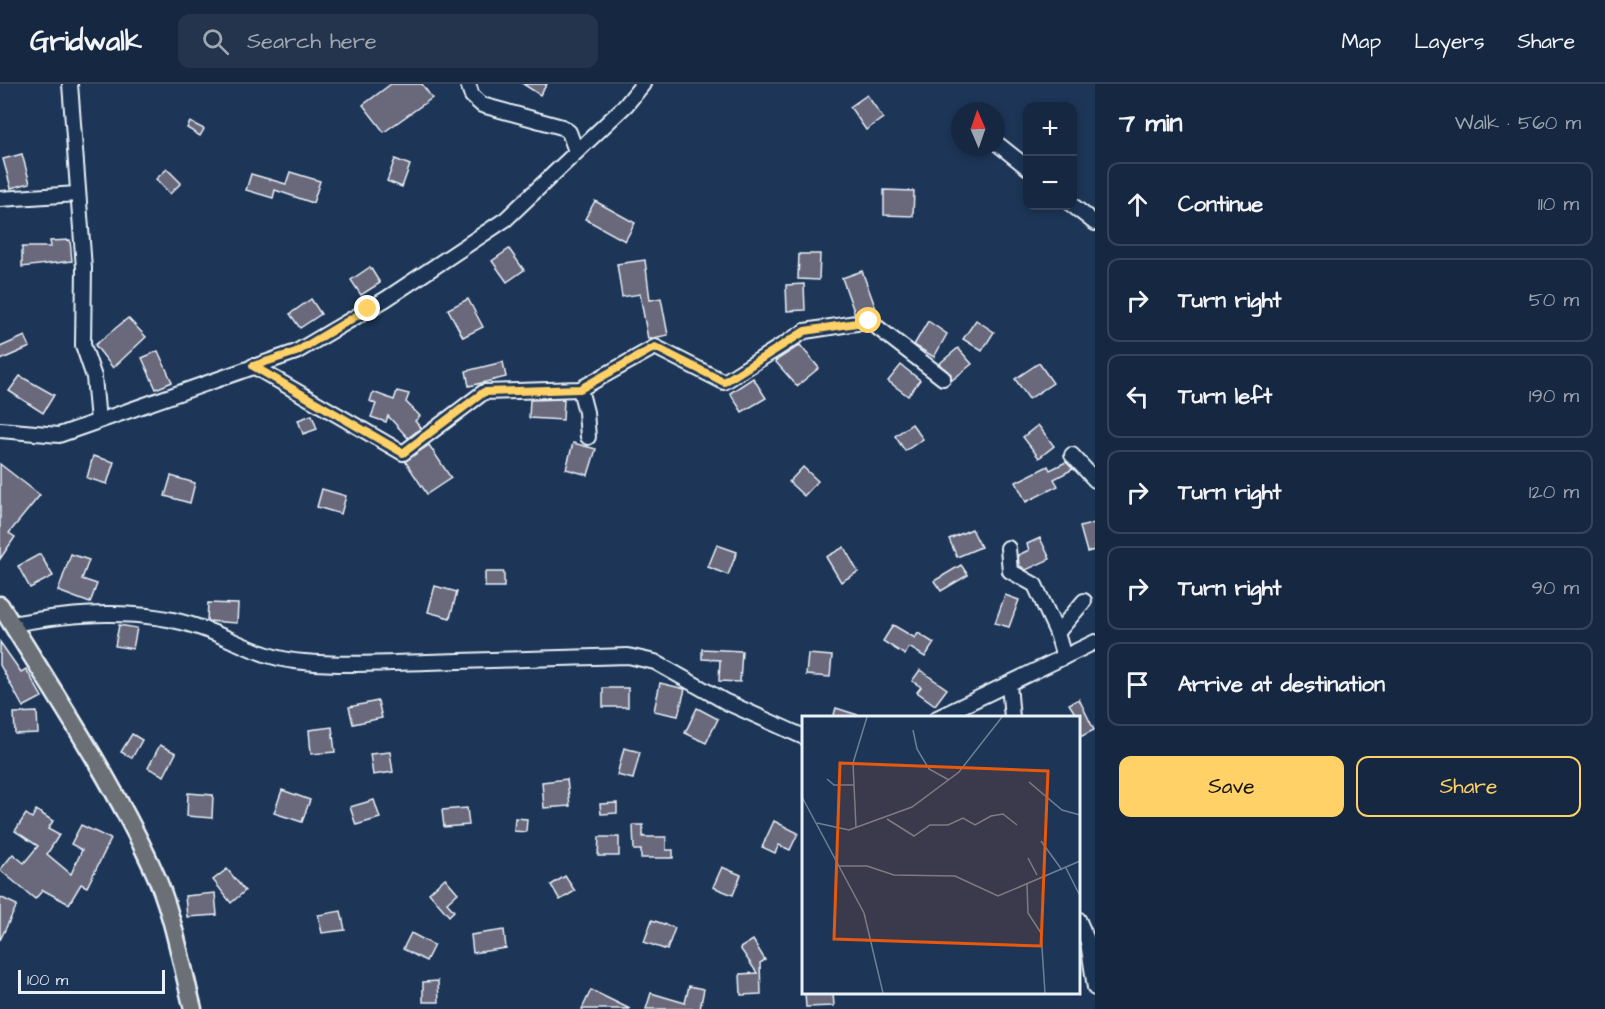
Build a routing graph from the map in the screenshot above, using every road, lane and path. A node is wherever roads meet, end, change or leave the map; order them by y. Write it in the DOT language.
graph roads {
  1 [pos="70,84"];
  2 [pos="468,84"];
  3 [pos="643,84"];
  4 [pos="1005,150"];
  5 [pos="576,151"];
  6 [pos="1023,164"];
  7 [pos="77,194"];
  8 [pos="0,199"];
  9 [pos="1077,209"];
  10 [pos="1095,223"];
  11 [pos="253,366"];
  12 [pos="943,378"];
  13 [pos="580,389"];
  14 [pos="98,421"];
  15 [pos="0,430"];
  16 [pos="588,437"];
  17 [pos="1071,455"];
  18 [pos="1095,480"];
  19 [pos="1008,548"];
  20 [pos="1084,601"];
  21 [pos="0,605"];
  22 [pos="12,624"];
  23 [pos="1057,633"];
  24 [pos="1095,642"];
  25 [pos="1064,657"];
  26 [pos="1010,684"];
  27 [pos="941,716"];
  28 [pos="1012,716"];
  29 [pos="802,736"];
  30 [pos="1080,924"];
  31 [pos="1095,988"];
  32 [pos="194,1009"];
  1 -- 7 [label="street"];
  2 -- 5 [label="street"];
  3 -- 5 [label="street"];
  4 -- 6 [label="street"];
  5 -- 11 [label="street"];
  7 -- 8 [label="street"];
  7 -- 14 [label="street"];
  9 -- 10 [label="street"];
  11 -- 13 [label="street"];
  11 -- 14 [label="street"];
  12 -- 13 [label="street"];
  13 -- 16 [label="street"];
  14 -- 15 [label="street"];
  17 -- 18 [label="street"];
  19 -- 23 [label="street"];
  20 -- 23 [label="street"];
  21 -- 22 [label="main road"];
  22 -- 29 [label="street"];
  22 -- 32 [label="main road"];
  23 -- 25 [label="street"];
  24 -- 25 [label="street"];
  25 -- 26 [label="street"];
  26 -- 27 [label="street"];
  26 -- 28 [label="street"];
  30 -- 31 [label="street"];
}
